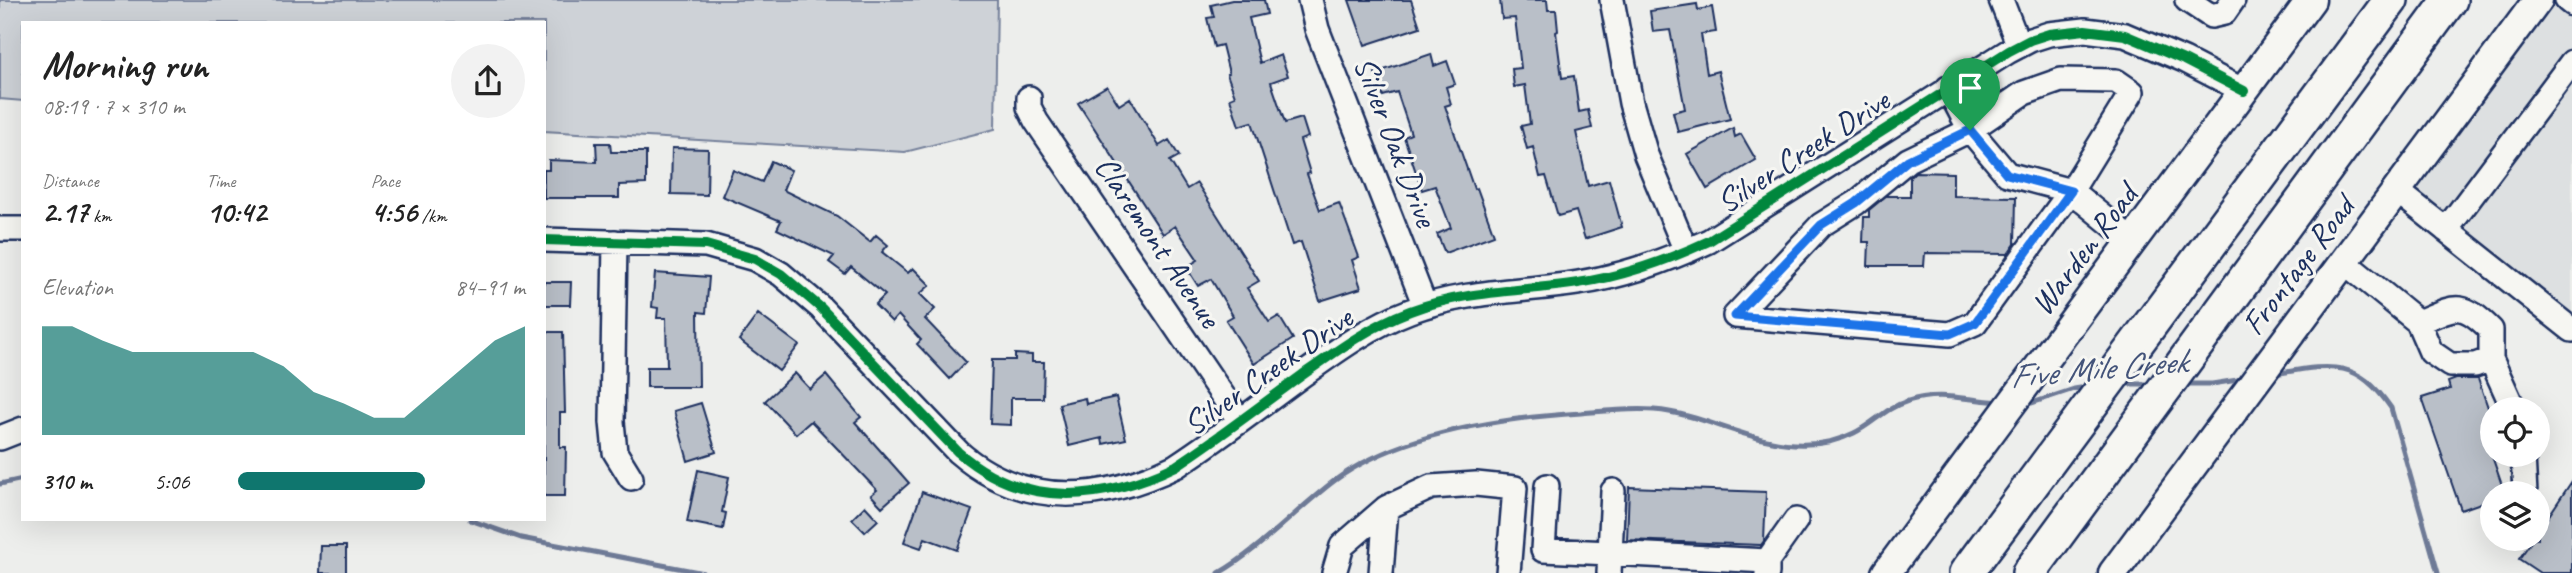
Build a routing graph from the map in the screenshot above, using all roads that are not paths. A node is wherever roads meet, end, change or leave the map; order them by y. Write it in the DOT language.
graph roads {
  1 [pos="1310,0"];
  2 [pos="1612,0"];
  3 [pos="2187,0"];
  4 [pos="2233,0"];
  5 [pos="2311,0"];
  6 [pos="2391,0"];
  7 [pos="2450,0"];
  8 [pos="2538,0"];
  9 [pos="2567,0"];
  10 [pos="2008,2"];
  11 [pos="2572,4"];
  12 [pos="2019,46"];
  13 [pos="2572,62"];
  14 [pos="1948,88"];
  15 [pos="2244,91"];
  16 [pos="1029,98"];
  17 [pos="1970,130"];
  18 [pos="2396,190"];
  19 [pos="2071,191"];
  20 [pos="0,229"];
  21 [pos="21,229"];
  22 [pos="2446,230"];
  23 [pos="546,240"];
  24 [pos="2133,241"];
  25 [pos="615,242"];
  26 [pos="1686,251"];
  27 [pos="2343,261"];
  28 [pos="1425,306"];
  29 [pos="2418,321"];
  30 [pos="2569,322"];
  31 [pos="2491,359"];
  32 [pos="2508,397"];
  33 [pos="1240,421"];
  34 [pos="21,430"];
  35 [pos="0,438"];
  36 [pos="631,478"];
  37 [pos="1547,486"];
  38 [pos="1613,491"];
  39 [pos="1386,508"];
  40 [pos="1796,520"];
  41 [pos="1610,563"];
  42 [pos="1767,567"];
  43 [pos="1334,573"];
  44 [pos="1381,573"];
  45 [pos="1508,573"];
  46 [pos="1886,573"];
  47 [pos="1966,573"];
  48 [pos="2029,573"];
  49 [pos="2113,573"];
  1 -- 28 [label="street, Silver Oak Drive"];
  2 -- 26 [label="street"];
  3 -- 4 [label="street"];
  5 -- 15 [label="main road, Warden Road"];
  6 -- 47 [label="highway"];
  7 -- 48 [label="highway"];
  8 -- 18 [label="main road, Frontage Road"];
  9 -- 11 [label="street"];
  10 -- 12 [label="street"];
  12 -- 14 [label="street, Silver Creek Drive"];
  12 -- 15 [label="street, Silver Creek Drive"];
  13 -- 22 [label="street"];
  14 -- 17 [label="street"];
  14 -- 26 [label="street, Silver Creek Drive"];
  15 -- 24 [label="main road, Warden Road"];
  16 -- 33 [label="street, Claremont Avenue"];
  17 -- 19 [label="street"];
  17 -- 19 [label="street"];
  17 -- 19 [label="street"];
  18 -- 22 [label="street"];
  18 -- 27 [label="main road, Frontage Road"];
  19 -- 24 [label="street"];
  20 -- 21 [label="street"];
  22 -- 30 [label="street"];
  23 -- 25 [label="street, Silver Creek Drive"];
  24 -- 46 [label="main road, Warden Road"];
  25 -- 33 [label="street, Silver Creek Drive"];
  25 -- 36 [label="street"];
  26 -- 28 [label="street, Silver Creek Drive"];
  27 -- 29 [label="street"];
  27 -- 49 [label="main road, Frontage Road"];
  28 -- 33 [label="street, Silver Creek Drive"];
  29 -- 31 [label="street"];
  29 -- 31 [label="street"];
  31 -- 32 [label="street"];
  34 -- 35 [label="street"];
  37 -- 41 [label="street"];
  38 -- 41 [label="street"];
  39 -- 43 [label="street"];
  39 -- 44 [label="street"];
  39 -- 45 [label="street"];
  40 -- 42 [label="street"];
  41 -- 42 [label="street"];
}
